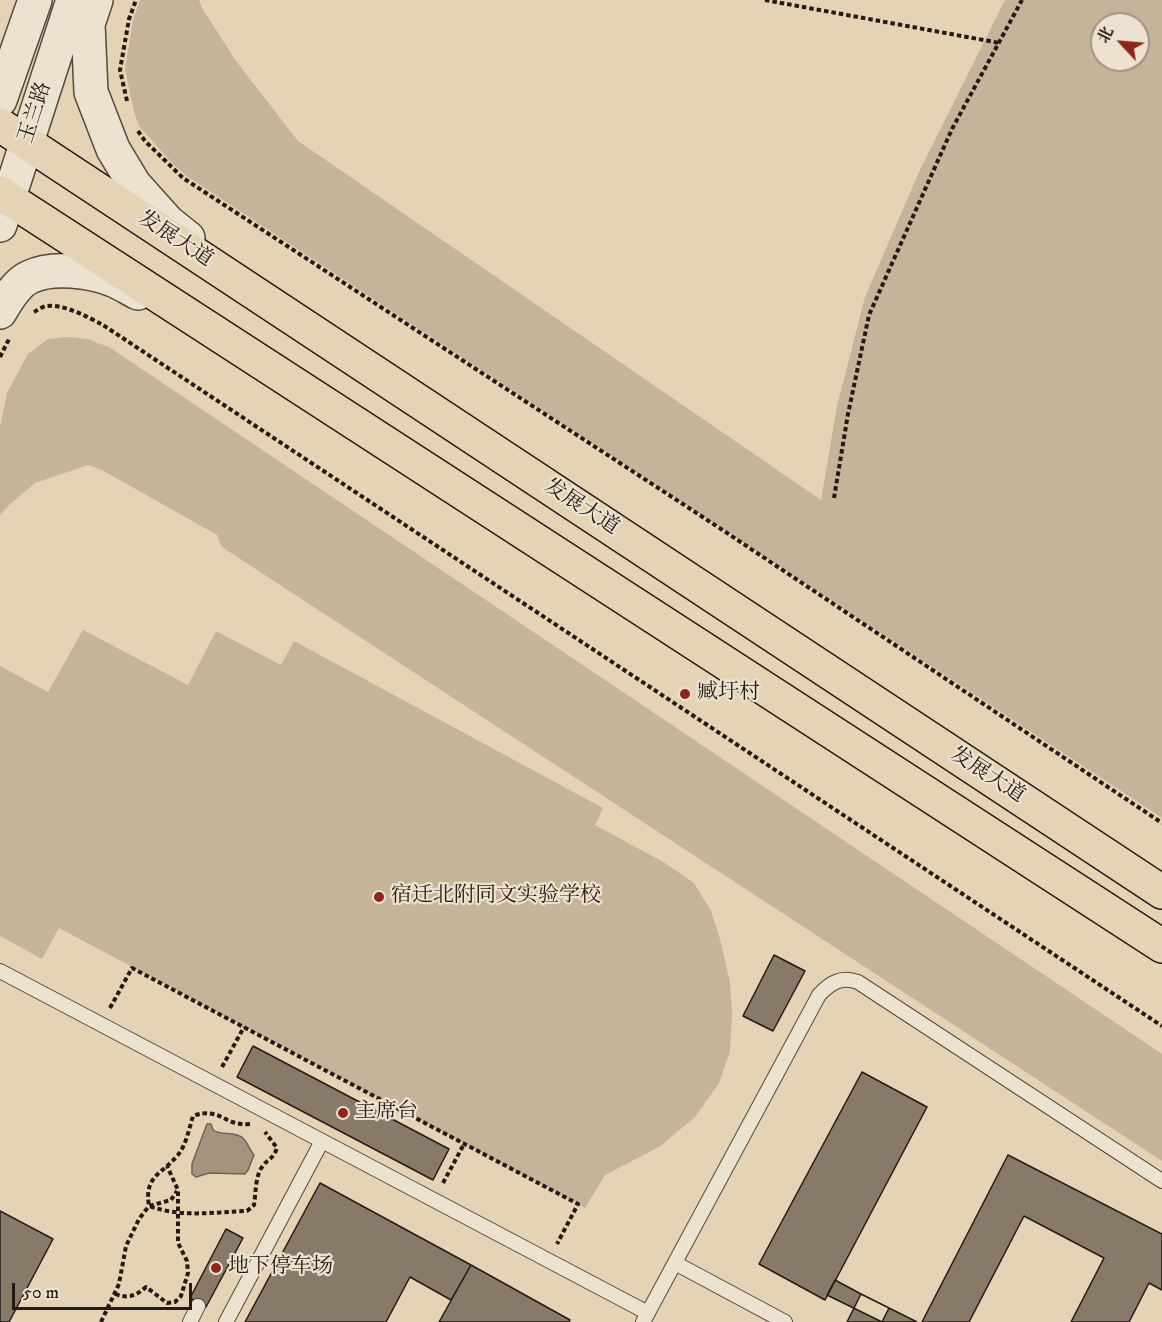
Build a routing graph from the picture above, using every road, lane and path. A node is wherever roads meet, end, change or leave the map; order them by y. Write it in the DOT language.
graph roads {
  1 [pos="35,0"];
  2 [pos="73,0"];
  3 [pos="96,0"];
  4 [pos="136,0"];
  5 [pos="765,0"];
  6 [pos="1022,0"];
  7 [pos="1000,43"];
  8 [pos="0,100"];
  9 [pos="128,102"];
  10 [pos="133,123"];
  11 [pos="13,133"];
  12 [pos="3,206"];
  13 [pos="257,294"];
  14 [pos="14,319"];
  15 [pos="218,335"];
  16 [pos="0,357"];
  17 [pos="834,498"];
  18 [pos="1162,823"];
  19 [pos="1162,892"];
  20 [pos="1162,946"];
  21 [pos="0,971"];
  22 [pos="101,1025"];
  23 [pos="1162,1026"];
  24 [pos="244,1027"];
  25 [pos="213,1084"];
  26 [pos="275,1116"];
  27 [pos="262,1127"];
  28 [pos="322,1141"];
  29 [pos="464,1144"];
  30 [pos="167,1166"];
  31 [pos="1162,1181"];
  32 [pos="178,1190"];
  33 [pos="434,1200"];
  34 [pos="149,1206"];
  35 [pos="177,1213"];
  36 [pos="548,1260"];
  37 [pos="675,1263"];
  38 [pos="115,1294"];
  39 [pos="198,1306"];
  40 [pos="646,1317"];
  41 [pos="101,1322"];
  42 [pos="190,1322"];
  43 [pos="226,1322"];
  44 [pos="785,1322"];
  1 -- 8 [label="street, 玉兰路"];
  2 -- 11 [label="street, 玉兰路"];
  3 -- 13 [label="street"];
  4 -- 9 [label="path"];
  5 -- 7 [label="path"];
  6 -- 7 [label="path"];
  7 -- 17 [label="path"];
  10 -- 18 [label="path"];
  11 -- 12 [label="street, 玉兰路"];
  11 -- 13 [label="main road, 发展大道"];
  12 -- 15 [label="main road"];
  13 -- 19 [label="main road, 发展大道"];
  14 -- 15 [label="street"];
  14 -- 16 [label="path"];
  14 -- 23 [label="path"];
  15 -- 20 [label="main road"];
  21 -- 22 [label="lane"];
  22 -- 24 [label="path"];
  22 -- 25 [label="lane"];
  24 -- 25 [label="path"];
  24 -- 29 [label="path"];
  25 -- 26 [label="lane"];
  26 -- 27 [label="path"];
  26 -- 28 [label="lane"];
  27 -- 30 [label="path"];
  27 -- 35 [label="path"];
  28 -- 33 [label="lane"];
  28 -- 43 [label="lane"];
  29 -- 33 [label="path"];
  29 -- 36 [label="path"];
  30 -- 32 [label="path"];
  30 -- 34 [label="path"];
  31 -- 37 [label="lane"];
  32 -- 34 [label="path"];
  32 -- 35 [label="path"];
  33 -- 36 [label="lane"];
  34 -- 35 [label="path"];
  34 -- 38 [label="path"];
  35 -- 38 [label="path"];
  36 -- 40 [label="lane"];
  37 -- 40 [label="lane"];
  37 -- 44 [label="lane"];
  38 -- 41 [label="path"];
  39 -- 42 [label="lane"];
}
